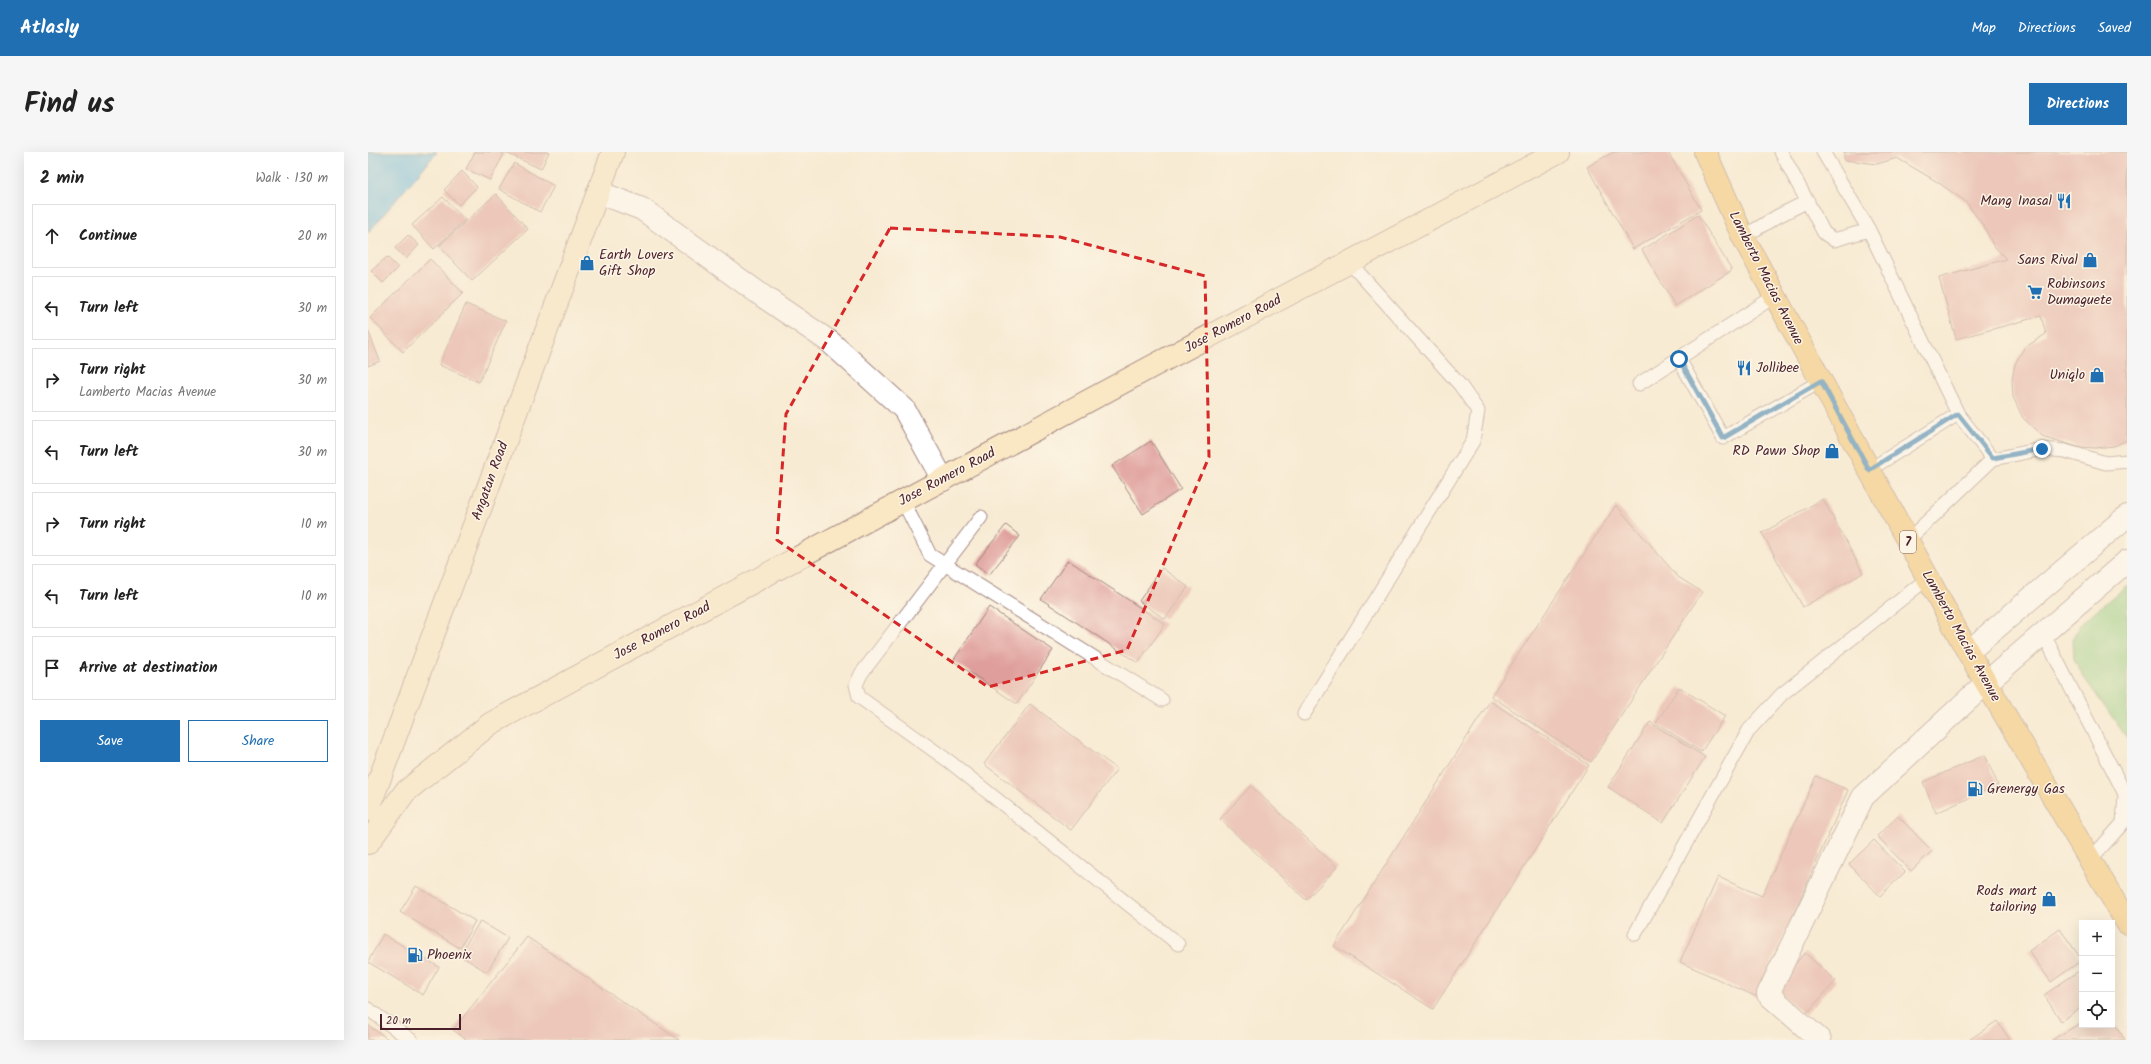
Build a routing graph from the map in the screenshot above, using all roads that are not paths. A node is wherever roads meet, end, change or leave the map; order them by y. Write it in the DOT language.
graph roads {
  1 [pos="614,152"];
  2 [pos="1558,152"];
  3 [pos="1705,152"];
  4 [pos="1782,152"];
  5 [pos="1823,152"];
  6 [pos="598,192"];
  7 [pos="1808,201"];
  8 [pos="1870,230"];
  9 [pos="1743,237"];
  10 [pos="1349,262"];
  11 [pos="1775,296"];
  12 [pos="1679,359"];
  13 [pos="1821,381"];
  14 [pos="1639,384"];
  15 [pos="1958,414"];
  16 [pos="1993,458"];
  17 [pos="2127,461"];
  18 [pos="1869,470"];
  19 [pos="943,480"];
  20 [pos="903,501"];
  21 [pos="2127,516"];
  22 [pos="981,517"];
  23 [pos="1908,540"];
  24 [pos="2127,561"];
  25 [pos="944,565"];
  26 [pos="1928,578"];
  27 [pos="2043,633"];
  28 [pos="1968,652"];
  29 [pos="1986,683"];
  30 [pos="1162,700"];
  31 [pos="1304,714"];
  32 [pos="368,810"];
  33 [pos="368,843"];
  34 [pos="2090,860"];
  35 [pos="2127,924"];
  36 [pos="1634,934"];
  37 [pos="1178,944"];
  38 [pos="368,1009"];
  39 [pos="411,1040"];
  40 [pos="1820,1040"];
  1 -- 6 [label="main road, Angatan Road"];
  2 -- 10 [label="main road, Jose Romero Road"];
  3 -- 9 [label="main road, Lamberto Macias Avenue / 7"];
  4 -- 7 [label="lane"];
  5 -- 8 [label="lane"];
  6 -- 19 [label="street"];
  6 -- 32 [label="main road, Angatan Road"];
  7 -- 8 [label="lane"];
  7 -- 9 [label="lane"];
  8 -- 15 [label="lane"];
  9 -- 11 [label="main road, Lamberto Macias Avenue / 7"];
  10 -- 19 [label="main road, Jose Romero Road"];
  10 -- 31 [label="lane"];
  11 -- 12 [label="lane"];
  11 -- 13 [label="main road, Lamberto Macias Avenue / 7"];
  12 -- 13 [label="lane"];
  12 -- 14 [label="lane"];
  13 -- 18 [label="main road, Lamberto Macias Avenue / 7"];
  15 -- 16 [label="lane"];
  15 -- 18 [label="lane"];
  16 -- 17 [label="lane"];
  16 -- 23 [label="lane"];
  18 -- 23 [label="main road, Lamberto Macias Avenue / 7"];
  19 -- 20 [label="main road, Jose Romero Road"];
  20 -- 25 [label="lane"];
  20 -- 33 [label="main road, Jose Romero Road"];
  21 -- 28 [label="street"];
  22 -- 25 [label="lane"];
  23 -- 26 [label="main road, Lamberto Macias Avenue / 7"];
  24 -- 27 [label="street"];
  25 -- 30 [label="lane"];
  25 -- 37 [label="lane"];
  26 -- 28 [label="main road, Lamberto Macias Avenue / 7"];
  26 -- 36 [label="lane"];
  27 -- 29 [label="street"];
  27 -- 34 [label="lane"];
  28 -- 29 [label="main road, Lamberto Macias Avenue / 7"];
  29 -- 34 [label="main road, Lamberto Macias Avenue / 7"];
  29 -- 40 [label="street"];
  34 -- 35 [label="main road, Lamberto Macias Avenue / 7"];
  38 -- 39 [label="lane"];
}
